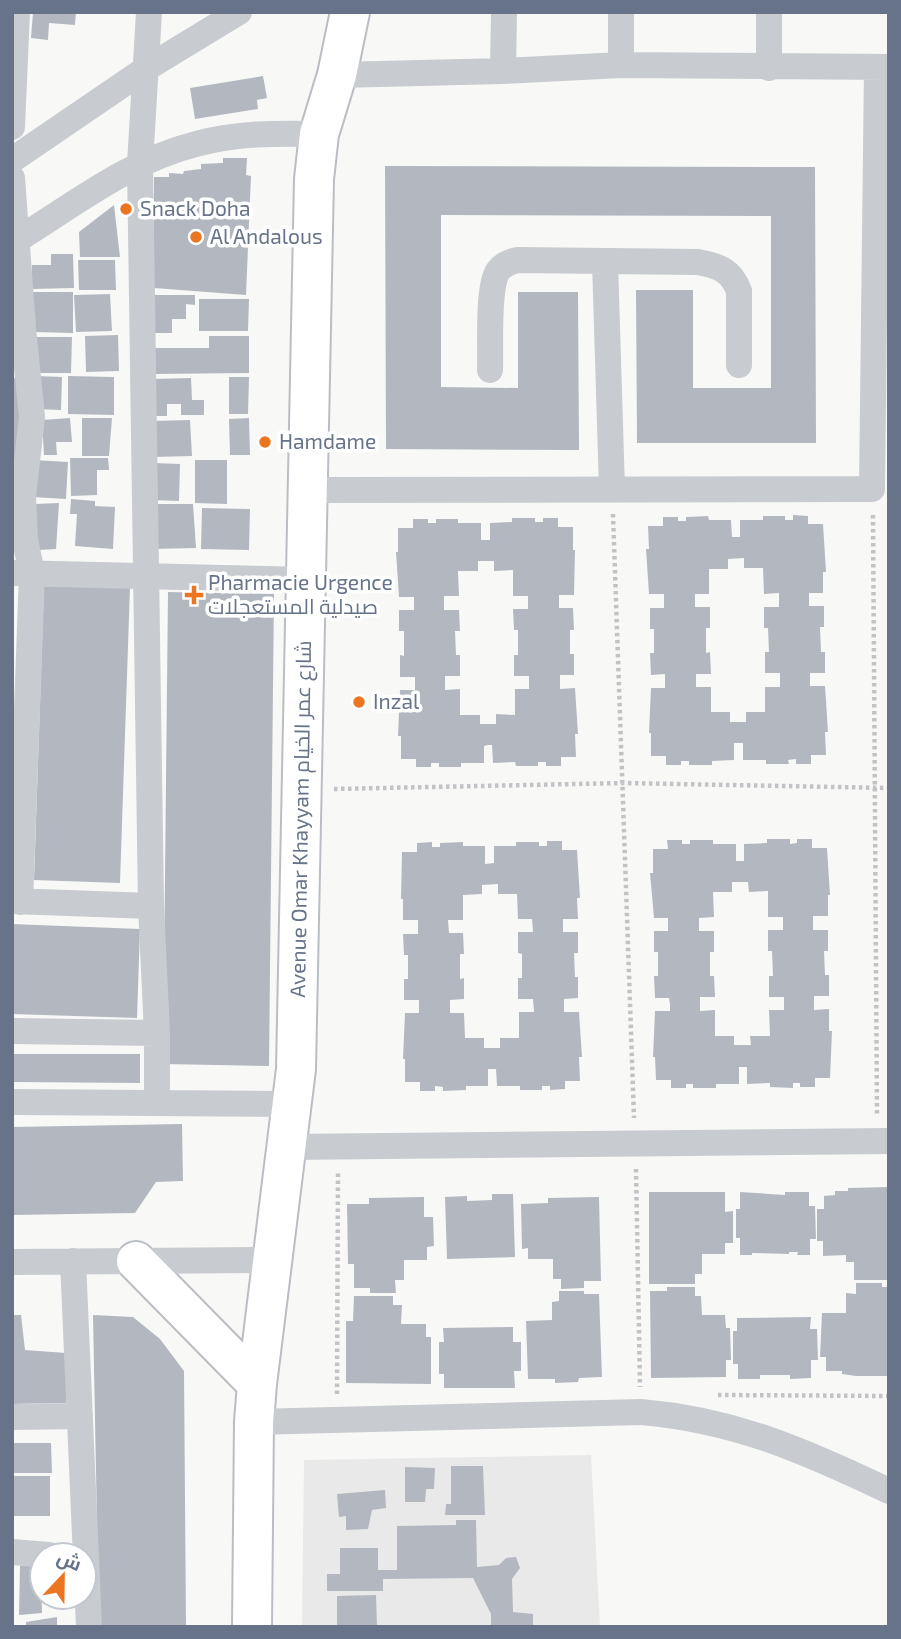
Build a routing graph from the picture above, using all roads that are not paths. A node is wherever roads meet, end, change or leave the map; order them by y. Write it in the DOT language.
graph roads {
  1 [pos="17,12"];
  2 [pos="149,12"];
  3 [pos="239,12"];
  4 [pos="350,12"];
  5 [pos="504,12"];
  6 [pos="621,12"];
  7 [pos="769,12"];
  8 [pos="621,65"];
  9 [pos="883,67"];
  10 [pos="147,68"];
  11 [pos="769,68"];
  12 [pos="503,71"];
  13 [pos="337,75"];
  14 [pos="12,127"];
  15 [pos="319,134"];
  16 [pos="12,160"];
  17 [pos="140,164"];
  18 [pos="12,178"];
  19 [pos="14,241"];
  20 [pos="605,262"];
  21 [pos="739,365"];
  22 [pos="490,370"];
  23 [pos="612,489"];
  24 [pos="307,490"];
  25 [pos="22,573"];
  26 [pos="146,575"];
  27 [pos="306,580"];
  28 [pos="16,902"];
  29 [pos="151,906"];
  30 [pos="12,1031"];
  31 [pos="157,1033"];
  32 [pos="157,1101"];
  33 [pos="12,1102"];
  34 [pos="293,1104"];
  35 [pos="883,1141"];
  36 [pos="286,1147"];
  37 [pos="272,1260"];
  38 [pos="73,1261"];
  39 [pos="136,1261"];
  40 [pos="12,1262"];
  41 [pos="257,1384"];
  42 [pos="80,1416"];
  43 [pos="12,1417"];
  44 [pos="254,1422"];
  45 [pos="889,1491"];
  46 [pos="84,1541"];
  47 [pos="252,1627"];
  1 -- 14 [label="street"];
  2 -- 10 [label="street"];
  3 -- 10 [label="street"];
  4 -- 13 [label="street, Avenue Omar Khayyam شارع عمر الخيام"];
  5 -- 12 [label="street"];
  6 -- 8 [label="street"];
  7 -- 11 [label="street"];
  8 -- 11 [label="street"];
  8 -- 12 [label="street"];
  9 -- 11 [label="street"];
  9 -- 23 [label="street"];
  10 -- 16 [label="street"];
  10 -- 17 [label="street"];
  12 -- 13 [label="street"];
  13 -- 15 [label="street, Avenue Omar Khayyam شارع عمر الخيام"];
  15 -- 17 [label="street"];
  15 -- 24 [label="street, Avenue Omar Khayyam شارع عمر الخيام"];
  17 -- 19 [label="street"];
  17 -- 26 [label="street"];
  18 -- 19 [label="street"];
  19 -- 25 [label="street"];
  20 -- 21 [label="street"];
  20 -- 22 [label="street"];
  20 -- 23 [label="street"];
  23 -- 24 [label="street"];
  24 -- 27 [label="street, Avenue Omar Khayyam شارع عمر الخيام"];
  25 -- 26 [label="street"];
  25 -- 28 [label="street"];
  26 -- 27 [label="street"];
  26 -- 29 [label="street"];
  27 -- 34 [label="street, Avenue Omar Khayyam شارع عمر الخيام"];
  28 -- 29 [label="street"];
  29 -- 31 [label="street"];
  30 -- 31 [label="street"];
  31 -- 32 [label="street"];
  32 -- 33 [label="street"];
  32 -- 34 [label="street"];
  34 -- 36 [label="street, Avenue Omar Khayyam شارع عمر الخيام"];
  35 -- 36 [label="street"];
  36 -- 37 [label="street, Avenue Omar Khayyam شارع عمر الخيام"];
  37 -- 39 [label="street"];
  37 -- 41 [label="street, Avenue Omar Khayyam شارع عمر الخيام"];
  38 -- 39 [label="street"];
  38 -- 40 [label="street"];
  38 -- 42 [label="street"];
  39 -- 41 [label="street"];
  41 -- 44 [label="street, Avenue Omar Khayyam شارع عمر الخيام"];
  42 -- 43 [label="street"];
  42 -- 46 [label="street"];
  44 -- 45 [label="street"];
  44 -- 47 [label="street, Avenue Omar Khayyam شارع عمر الخيام"];
}
